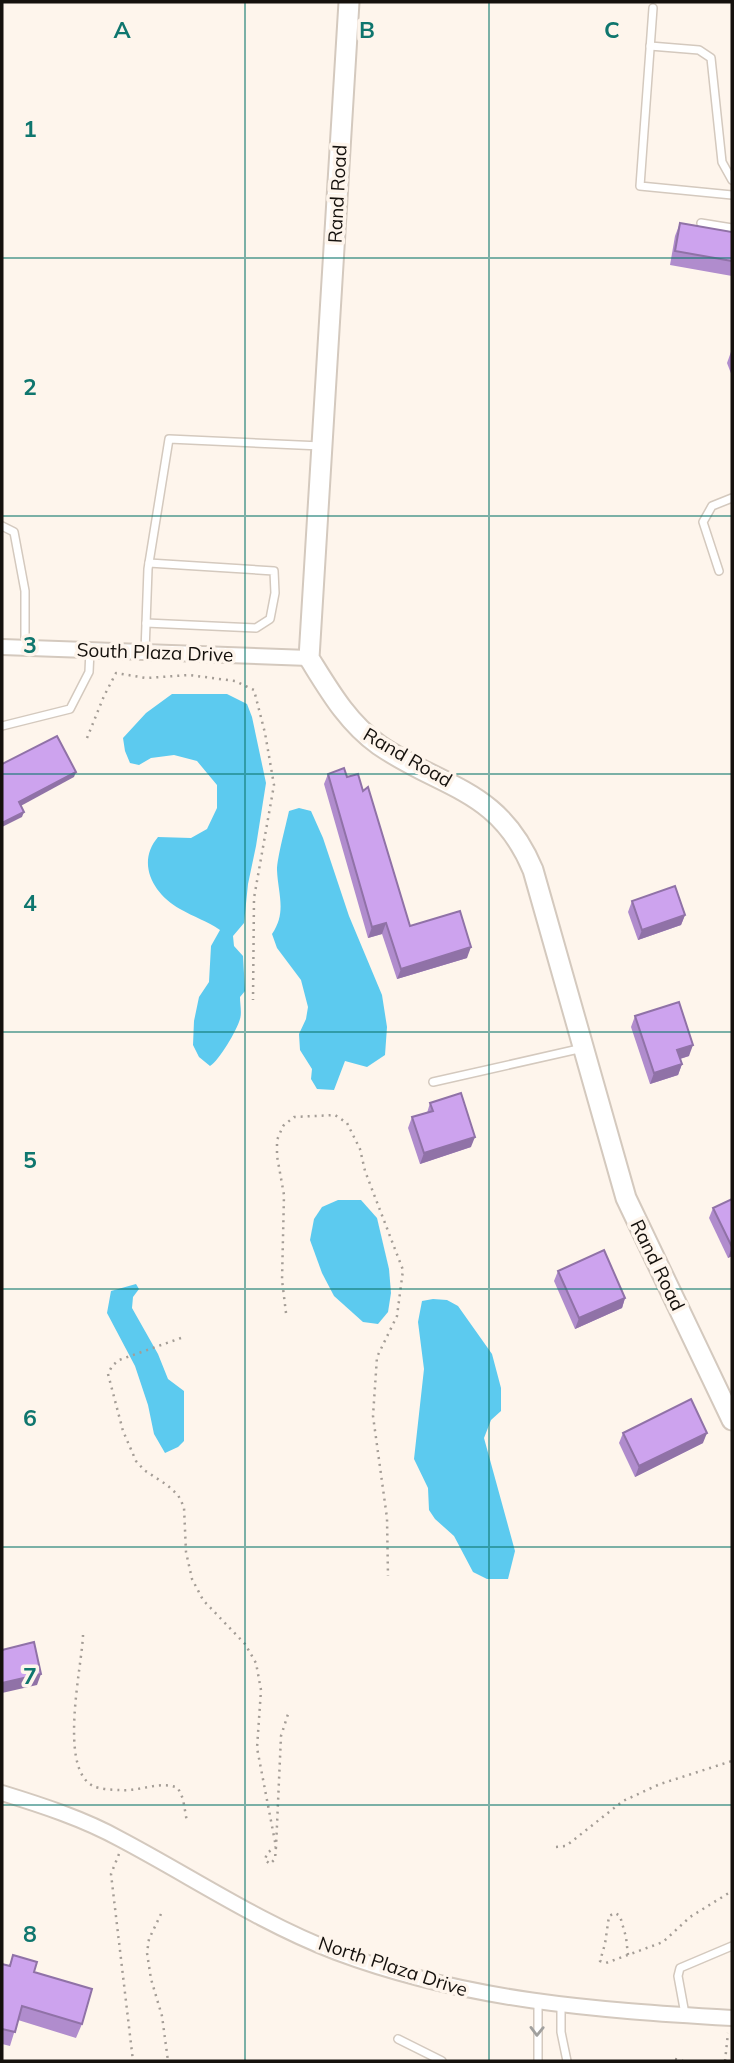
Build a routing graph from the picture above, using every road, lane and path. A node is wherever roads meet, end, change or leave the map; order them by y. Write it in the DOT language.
graph roads {
  1 [pos="349,2"];
  2 [pos="653,8"];
  3 [pos="650,46"];
  4 [pos="732,180"];
  5 [pos="732,195"];
  6 [pos="701,223"];
  7 [pos="732,229"];
  8 [pos="322,446"];
  9 [pos="732,498"];
  10 [pos="2,526"];
  11 [pos="149,563"];
  12 [pos="719,571"];
  13 [pos="146,623"];
  14 [pos="2,647"];
  15 [pos="25,648"];
  16 [pos="90,650"];
  17 [pos="145,652"];
  18 [pos="309,658"];
  19 [pos="2,726"];
  20 [pos="87,738"];
  21 [pos="253,1000"];
  22 [pos="584,1047"];
  23 [pos="433,1082"];
  24 [pos="286,1313"];
  25 [pos="181,1338"];
  26 [pos="732,1420"];
  27 [pos="388,1576"];
  28 [pos="83,1635"];
  29 [pos="289,1711"];
  30 [pos="732,1761"];
  31 [pos="2,1793"];
  32 [pos="187,1822"];
  33 [pos="125,1842"];
  34 [pos="556,1847"];
  35 [pos="732,1891"];
  36 [pos="161,1914"];
  37 [pos="732,1946"];
  38 [pos="628,1955"];
  39 [pos="538,2001"];
  40 [pos="561,2005"];
  41 [pos="685,2015"];
  42 [pos="731,2017"];
  43 [pos="398,2039"];
  44 [pos="675,2059"];
  45 [pos="133,2061"];
  46 [pos="168,2061"];
  47 [pos="442,2061"];
  48 [pos="538,2061"];
  49 [pos="567,2061"];
  50 [pos="683,2061"];
  51 [pos="725,2061"];
  1 -- 8 [label="street, Rand Road"];
  2 -- 3 [label="lane"];
  3 -- 4 [label="lane"];
  3 -- 5 [label="lane"];
  6 -- 7 [label="lane"];
  8 -- 11 [label="lane"];
  8 -- 18 [label="street, Rand Road"];
  9 -- 12 [label="lane"];
  10 -- 15 [label="lane"];
  11 -- 13 [label="lane"];
  11 -- 13 [label="lane"];
  13 -- 17 [label="lane"];
  14 -- 15 [label="street, South Plaza Drive"];
  15 -- 16 [label="street, South Plaza Drive"];
  16 -- 17 [label="street, South Plaza Drive"];
  16 -- 19 [label="lane"];
  17 -- 18 [label="street, South Plaza Drive"];
  18 -- 22 [label="street, Rand Road"];
  20 -- 21 [label="path"];
  22 -- 23 [label="lane"];
  22 -- 26 [label="street, Rand Road"];
  24 -- 27 [label="path"];
  25 -- 29 [label="path"];
  28 -- 32 [label="path"];
  30 -- 34 [label="path"];
  31 -- 33 [label="street, North Plaza Drive"];
  33 -- 39 [label="street, North Plaza Drive"];
  33 -- 45 [label="path"];
  35 -- 38 [label="path"];
  36 -- 46 [label="path"];
  37 -- 41 [label="lane"];
  38 -- 38 [label="path"];
  39 -- 40 [label="street, North Plaza Drive"];
  39 -- 48 [label="lane, one-way"];
  40 -- 41 [label="street, North Plaza Drive"];
  40 -- 49 [label="lane"];
  41 -- 42 [label="street, North Plaza Drive"];
  42 -- 51 [label="path"];
  43 -- 47 [label="lane"];
  44 -- 50 [label="path"];
}
